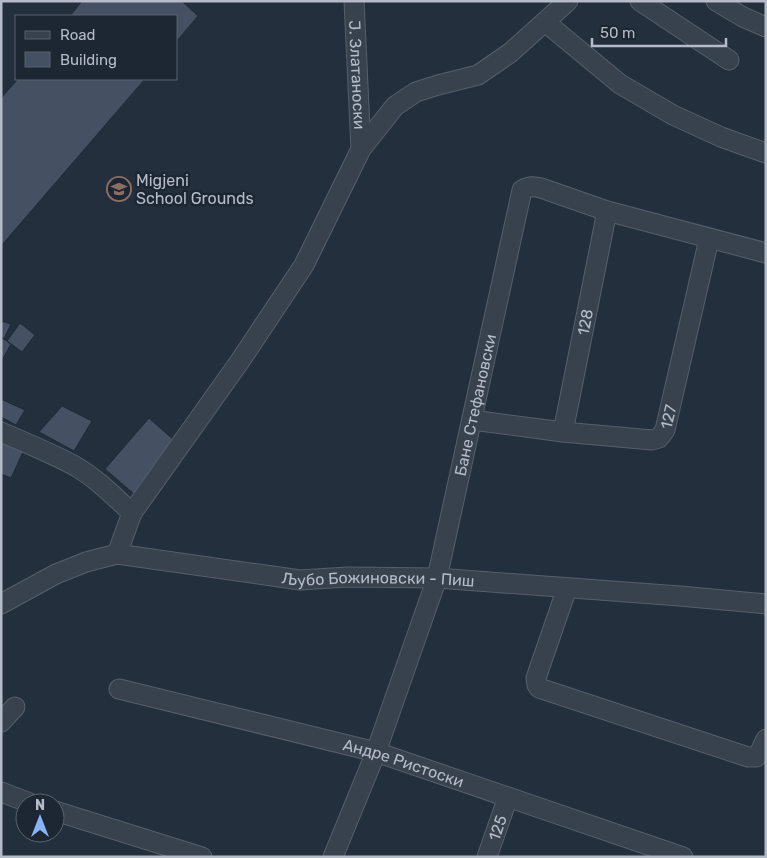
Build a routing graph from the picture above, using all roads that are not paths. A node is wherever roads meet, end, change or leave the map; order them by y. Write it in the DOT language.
graph roads {
  1 [pos="354,1"];
  2 [pos="568,1"];
  3 [pos="640,1"];
  4 [pos="716,1"];
  5 [pos="545,22"];
  6 [pos="766,27"];
  7 [pos="729,60"];
  8 [pos="361,149"];
  9 [pos="766,153"];
  10 [pos="607,211"];
  11 [pos="710,239"];
  12 [pos="766,253"];
  13 [pos="472,420"];
  14 [pos="1,432"];
  15 [pos="563,432"];
  16 [pos="132,513"];
  17 [pos="117,554"];
  18 [pos="437,578"];
  19 [pos="567,588"];
  20 [pos="1,604"];
  21 [pos="766,604"];
  22 [pos="118,689"];
  23 [pos="15,707"];
  24 [pos="1,722"];
  25 [pos="766,739"];
  26 [pos="376,752"];
  27 [pos="1,792"];
  28 [pos="15,797"];
  29 [pos="508,797"];
  30 [pos="65,814"];
  31 [pos="202,857"];
  32 [pos="333,857"];
  33 [pos="487,857"];
  34 [pos="683,857"];
  1 -- 8 [label="street, Ј. Златаноски"];
  2 -- 5 [label="street"];
  3 -- 7 [label="street"];
  4 -- 6 [label="street"];
  5 -- 8 [label="street"];
  5 -- 9 [label="street"];
  8 -- 16 [label="street"];
  10 -- 11 [label="street, Бане Стефановски"];
  10 -- 13 [label="street, Бане Стефановски"];
  10 -- 15 [label="street, 128"];
  11 -- 12 [label="street, Бане Стефановски"];
  11 -- 15 [label="street, 127"];
  13 -- 15 [label="street, 127"];
  13 -- 18 [label="street, Бане Стефановски"];
  14 -- 16 [label="street"];
  16 -- 17 [label="street"];
  17 -- 18 [label="street, Љубо Божиновски - Пиш"];
  17 -- 20 [label="street, Љубо Божиновски - Пиш"];
  18 -- 19 [label="street, Љубо Божиновски - Пиш"];
  18 -- 26 [label="street, Бане Стефановски"];
  19 -- 21 [label="street, Љубо Божиновски - Пиш"];
  19 -- 25 [label="street"];
  22 -- 26 [label="street, Андре Ристоски"];
  23 -- 24 [label="street"];
  26 -- 29 [label="street, Андре Ристоски"];
  26 -- 32 [label="street, Бане Стефановски"];
  27 -- 28 [label="street"];
  29 -- 33 [label="street, 125"];
  29 -- 34 [label="street, Андре Ристоски"];
  30 -- 31 [label="street"];
}
